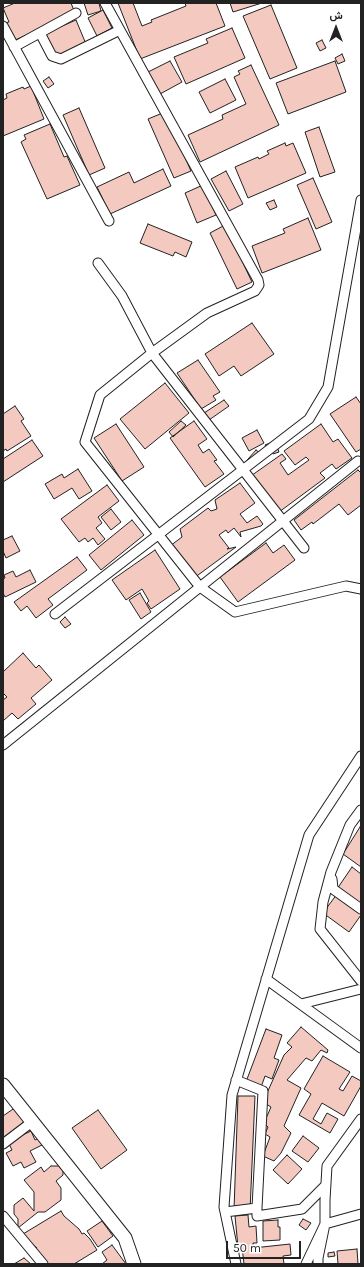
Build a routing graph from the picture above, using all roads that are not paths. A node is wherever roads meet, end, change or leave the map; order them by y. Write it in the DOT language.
graph roads {
  1 [pos="105,3"];
  2 [pos="76,13"];
  3 [pos="3,26"];
  4 [pos="120,30"];
  5 [pos="40,33"];
  6 [pos="14,47"];
  7 [pos="361,200"];
  8 [pos="109,221"];
  9 [pos="98,263"];
  10 [pos="152,353"];
  11 [pos="358,461"];
  12 [pos="242,470"];
  13 [pos="283,522"];
  14 [pos="158,534"];
  15 [pos="304,548"];
  16 [pos="200,587"];
  17 [pos="361,589"];
  18 [pos="55,614"];
  19 [pos="3,745"];
  20 [pos="361,756"];
  21 [pos="361,810"];
  22 [pos="331,872"];
  23 [pos="361,909"];
  24 [pos="266,980"];
  25 [pos="361,980"];
  26 [pos="361,989"];
  27 [pos="301,1004"];
  28 [pos="361,1048"];
  29 [pos="236,1080"];
  30 [pos="3,1085"];
  31 [pos="361,1120"];
  32 [pos="32,1122"];
  33 [pos="3,1144"];
  34 [pos="326,1185"];
  35 [pos="257,1208"];
  36 [pos="225,1212"];
  37 [pos="361,1214"];
  38 [pos="3,1216"];
  39 [pos="325,1224"];
  40 [pos="43,1264"];
  41 [pos="134,1264"];
  42 [pos="236,1264"];
  43 [pos="306,1264"];
  44 [pos="318,1264"];
  1 -- 4 [label="street"];
  2 -- 5 [label="street"];
  3 -- 6 [label="street"];
  4 -- 5 [label="street"];
  4 -- 10 [label="street"];
  5 -- 6 [label="street"];
  6 -- 8 [label="street"];
  7 -- 12 [label="street"];
  9 -- 10 [label="street"];
  10 -- 12 [label="street"];
  10 -- 14 [label="street"];
  11 -- 13 [label="street"];
  12 -- 13 [label="street"];
  12 -- 14 [label="street"];
  13 -- 15 [label="street"];
  13 -- 16 [label="street"];
  14 -- 16 [label="street"];
  14 -- 18 [label="street"];
  16 -- 17 [label="street"];
  16 -- 19 [label="street"];
  20 -- 24 [label="street"];
  21 -- 22 [label="street"];
  22 -- 23 [label="street"];
  22 -- 25 [label="street"];
  24 -- 27 [label="street"];
  24 -- 29 [label="street"];
  26 -- 27 [label="street"];
  27 -- 28 [label="street"];
  29 -- 35 [label="street"];
  29 -- 36 [label="street"];
  30 -- 32 [label="street"];
  31 -- 34 [label="street"];
  32 -- 33 [label="street"];
  32 -- 41 [label="street"];
  34 -- 35 [label="street"];
  34 -- 39 [label="street"];
  35 -- 36 [label="street"];
  36 -- 42 [label="street"];
  37 -- 39 [label="street"];
  38 -- 40 [label="street"];
  39 -- 43 [label="street"];
  39 -- 44 [label="street"];
}
